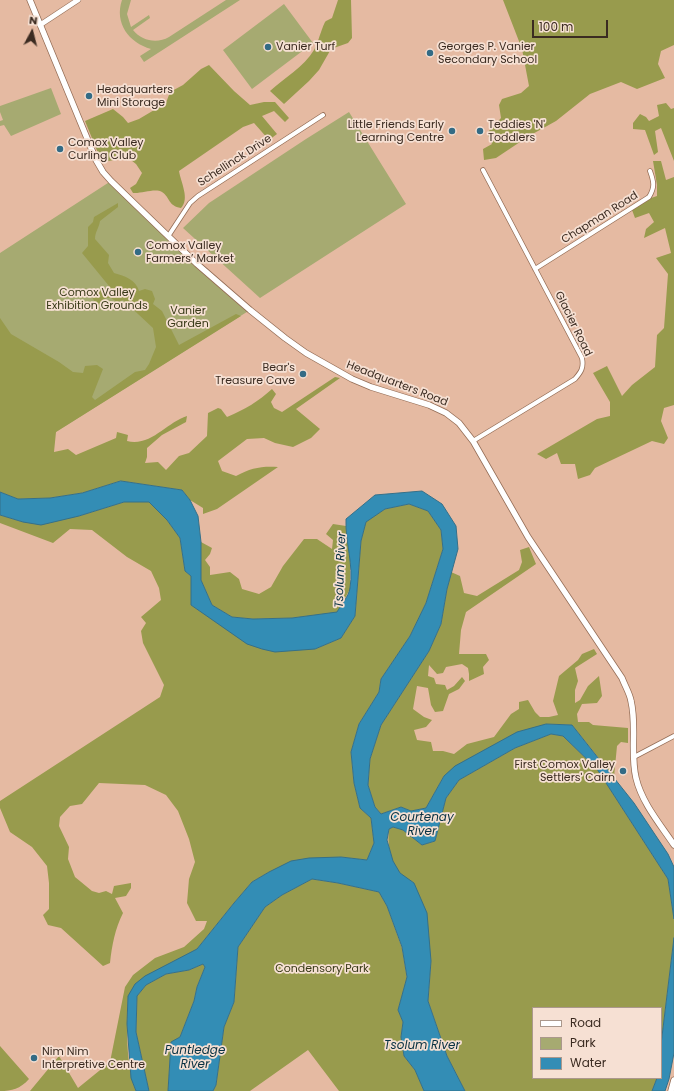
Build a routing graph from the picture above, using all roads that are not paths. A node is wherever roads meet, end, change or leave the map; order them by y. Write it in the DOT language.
graph roads {
  1 [pos="30,0"];
  2 [pos="78,0"];
  3 [pos="40,25"];
  4 [pos="323,115"];
  5 [pos="483,170"];
  6 [pos="650,171"];
  7 [pos="169,235"];
  8 [pos="536,269"];
  9 [pos="473,441"];
  10 [pos="674,736"];
  11 [pos="634,757"];
  12 [pos="674,845"];
  13 [pos="674,1080"];
  14 [pos="671,1091"];
  1 -- 3 [label="main road, Headquarters Road"];
  2 -- 3 [label="street"];
  3 -- 7 [label="main road, Headquarters Road"];
  4 -- 7 [label="street, Schellinck Drive"];
  5 -- 8 [label="street, Glacier Road"];
  6 -- 8 [label="street, Chapman Road"];
  7 -- 9 [label="main road, Headquarters Road"];
  8 -- 9 [label="street, Glacier Road"];
  9 -- 11 [label="main road, Headquarters Road"];
  10 -- 11 [label="street"];
  11 -- 12 [label="main road, Headquarters Road"];
  13 -- 14 [label="main road"];
}
